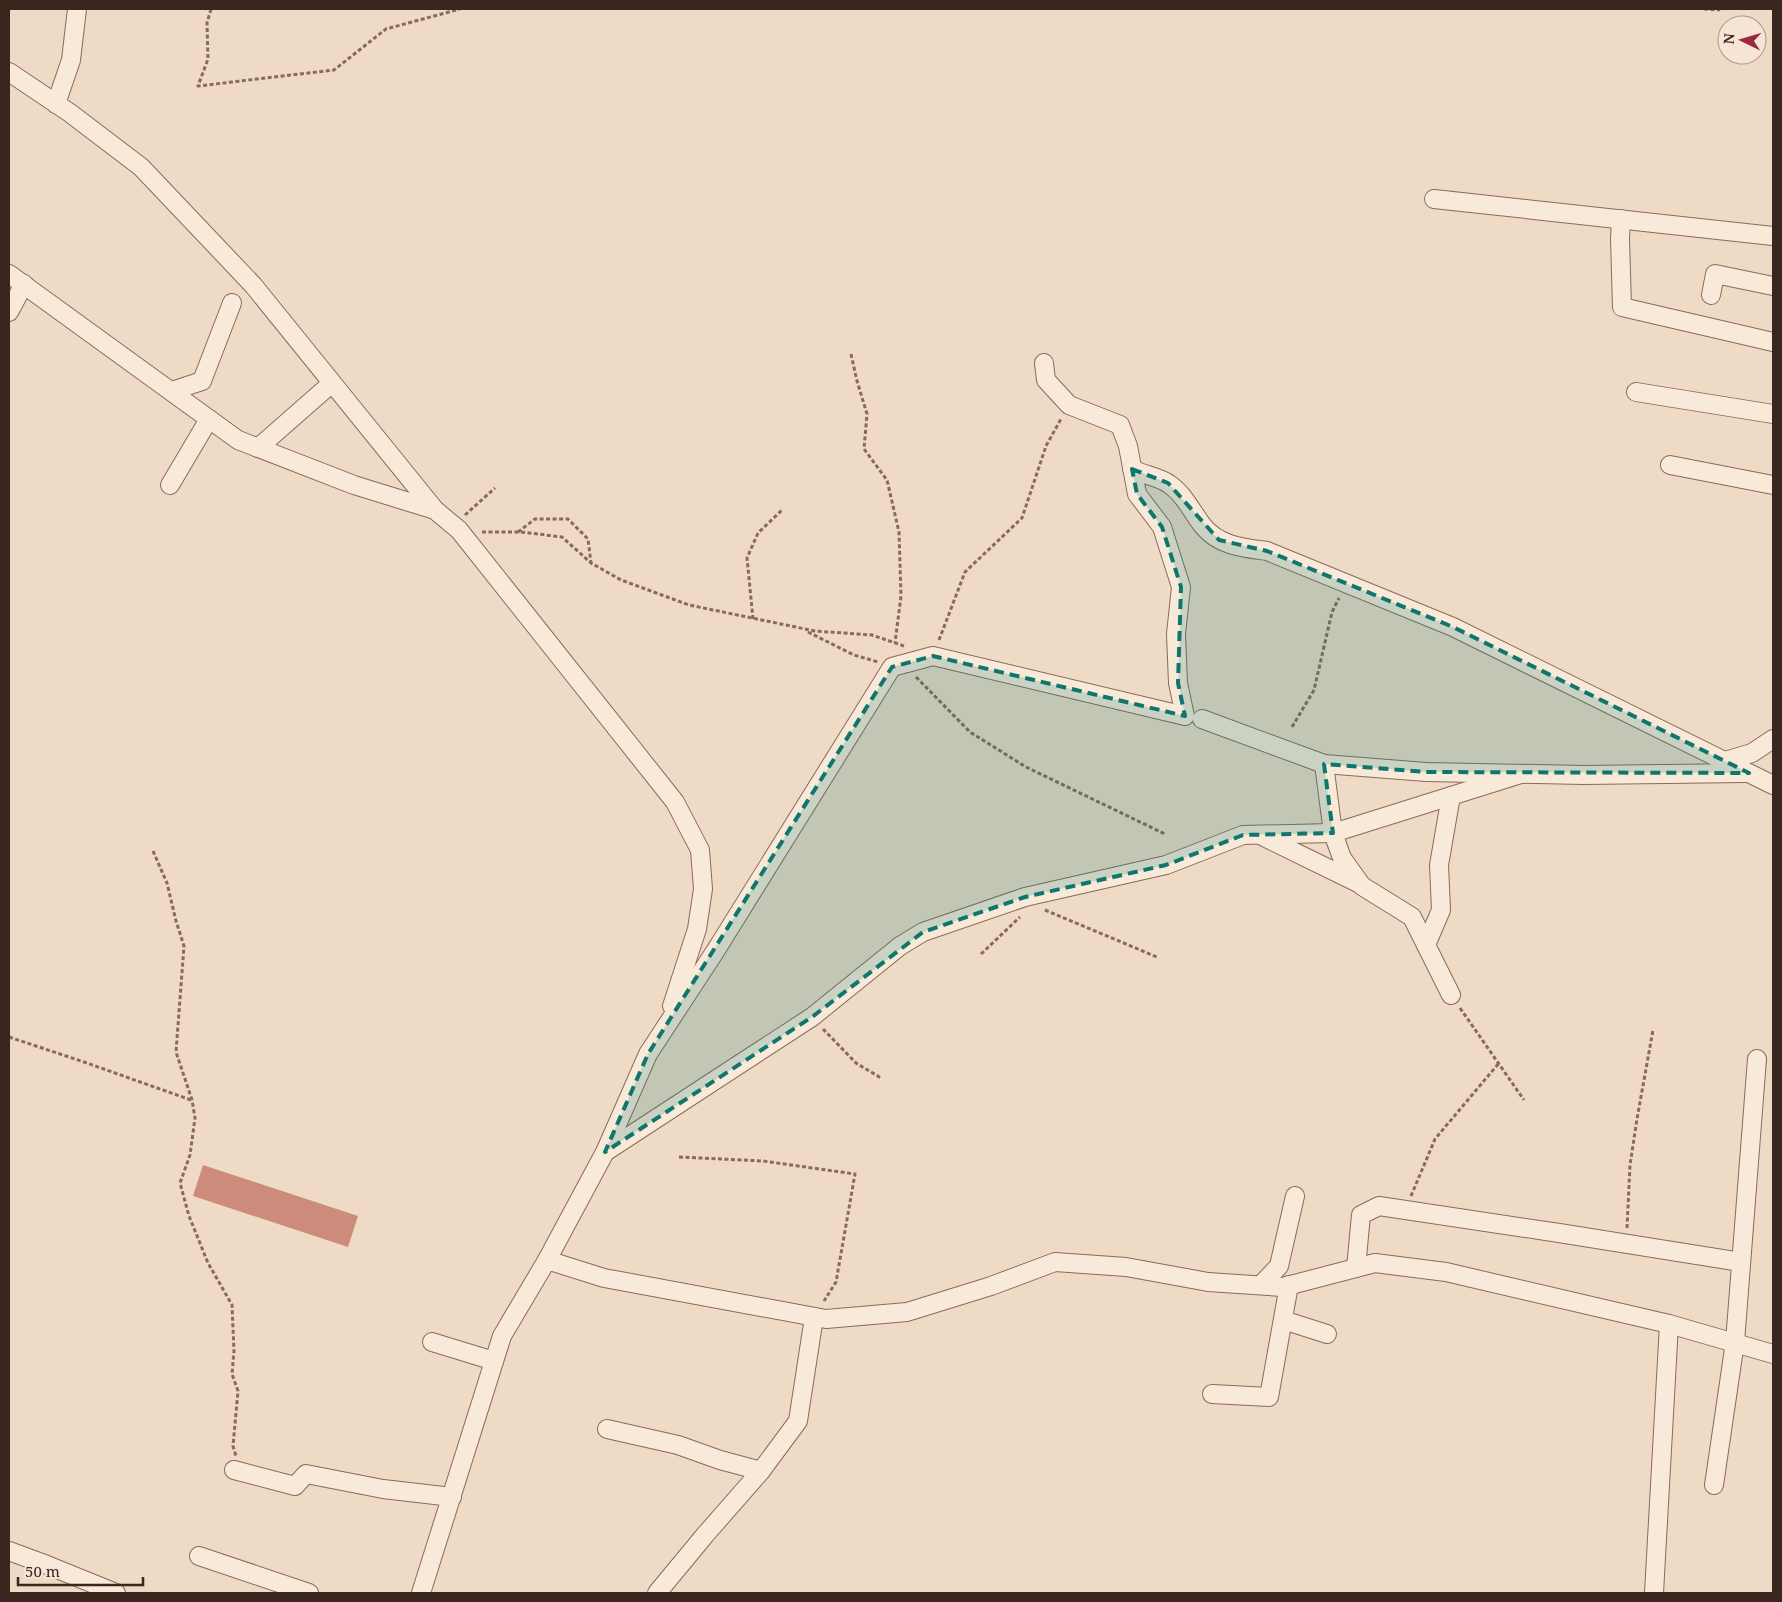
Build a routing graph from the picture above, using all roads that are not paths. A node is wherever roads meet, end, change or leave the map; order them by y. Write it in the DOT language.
graph roads {
  1 [pos="77,9"];
  2 [pos="9,72"];
  3 [pos="56,104"];
  4 [pos="1434,199"];
  5 [pos="1621,219"];
  6 [pos="1773,236"];
  7 [pos="9,274"];
  8 [pos="24,284"];
  9 [pos="1773,286"];
  10 [pos="1711,295"];
  11 [pos="232,303"];
  12 [pos="9,312"];
  13 [pos="1773,342"];
  14 [pos="1044,363"];
  15 [pos="332,383"];
  16 [pos="172,391"];
  17 [pos="1636,392"];
  18 [pos="1773,414"];
  19 [pos="209,419"];
  20 [pos="258,448"];
  21 [pos="1670,465"];
  22 [pos="1132,469"];
  23 [pos="1773,485"];
  24 [pos="170,486"];
  25 [pos="436,510"];
  26 [pos="1202,719"];
  27 [pos="1773,739"];
  28 [pos="1725,761"];
  29 [pos="1324,764"];
  30 [pos="1749,773"];
  31 [pos="1521,774"];
  32 [pos="1773,785"];
  33 [pos="1451,796"];
  34 [pos="1333,833"];
  35 [pos="1260,835"];
  36 [pos="1362,886"];
  37 [pos="1426,945"];
  38 [pos="1451,995"];
  39 [pos="664,1031"];
  40 [pos="1757,1059"];
  41 [pos="605,1152"];
  42 [pos="1296,1196"];
  43 [pos="547,1260"];
  44 [pos="1741,1262"];
  45 [pos="1356,1268"];
  46 [pos="1261,1285"];
  47 [pos="1289,1285"];
  48 [pos="814,1317"];
  49 [pos="1283,1320"];
  50 [pos="1669,1324"];
  51 [pos="1327,1334"];
  52 [pos="432,1342"];
  53 [pos="1735,1342"];
  54 [pos="1773,1354"];
  55 [pos="494,1361"];
  56 [pos="1212,1394"];
  57 [pos="607,1429"];
  58 [pos="239,1471"];
  59 [pos="761,1471"];
  60 [pos="1714,1485"];
  61 [pos="452,1497"];
  62 [pos="9,1551"];
  63 [pos="199,1556"];
  64 [pos="116,1593"];
  65 [pos="309,1593"];
  66 [pos="421,1593"];
  67 [pos="657,1593"];
  68 [pos="1654,1593"];
  1 -- 3 [label="street"];
  2 -- 3 [label="street"];
  3 -- 15 [label="street"];
  4 -- 5 [label="street"];
  5 -- 6 [label="street"];
  5 -- 13 [label="street"];
  7 -- 8 [label="street"];
  8 -- 12 [label="street"];
  8 -- 16 [label="street"];
  9 -- 10 [label="street"];
  11 -- 16 [label="street"];
  14 -- 22 [label="street"];
  15 -- 20 [label="street"];
  15 -- 25 [label="street"];
  16 -- 19 [label="street"];
  17 -- 18 [label="street"];
  19 -- 20 [label="street"];
  19 -- 24 [label="street"];
  20 -- 25 [label="street"];
  21 -- 23 [label="street"];
  22 -- 28 [label="street"];
  22 -- 39 [label="street"];
  25 -- 39 [label="street"];
  26 -- 29 [label="street"];
  27 -- 28 [label="street"];
  28 -- 30 [label="street"];
  29 -- 31 [label="street"];
  29 -- 34 [label="street"];
  30 -- 31 [label="street"];
  30 -- 32 [label="street"];
  31 -- 33 [label="street"];
  33 -- 34 [label="street"];
  33 -- 37 [label="street"];
  34 -- 35 [label="street"];
  34 -- 36 [label="street"];
  35 -- 36 [label="street"];
  35 -- 41 [label="street"];
  36 -- 37 [label="street"];
  37 -- 38 [label="street"];
  39 -- 41 [label="street"];
  40 -- 44 [label="street"];
  41 -- 43 [label="street"];
  42 -- 46 [label="street"];
  43 -- 48 [label="street"];
  43 -- 55 [label="street"];
  44 -- 45 [label="street"];
  44 -- 53 [label="street"];
  45 -- 47 [label="street"];
  45 -- 50 [label="street"];
  46 -- 47 [label="street"];
  46 -- 48 [label="street"];
  47 -- 49 [label="street"];
  48 -- 59 [label="street"];
  49 -- 51 [label="street"];
  49 -- 56 [label="street"];
  50 -- 53 [label="street"];
  50 -- 68 [label="street"];
  52 -- 55 [label="street"];
  53 -- 54 [label="street"];
  53 -- 60 [label="street"];
  55 -- 61 [label="street"];
  57 -- 59 [label="street"];
  58 -- 61 [label="street"];
  59 -- 67 [label="street"];
  61 -- 66 [label="street"];
  62 -- 64 [label="street"];
  63 -- 65 [label="street"];
}
